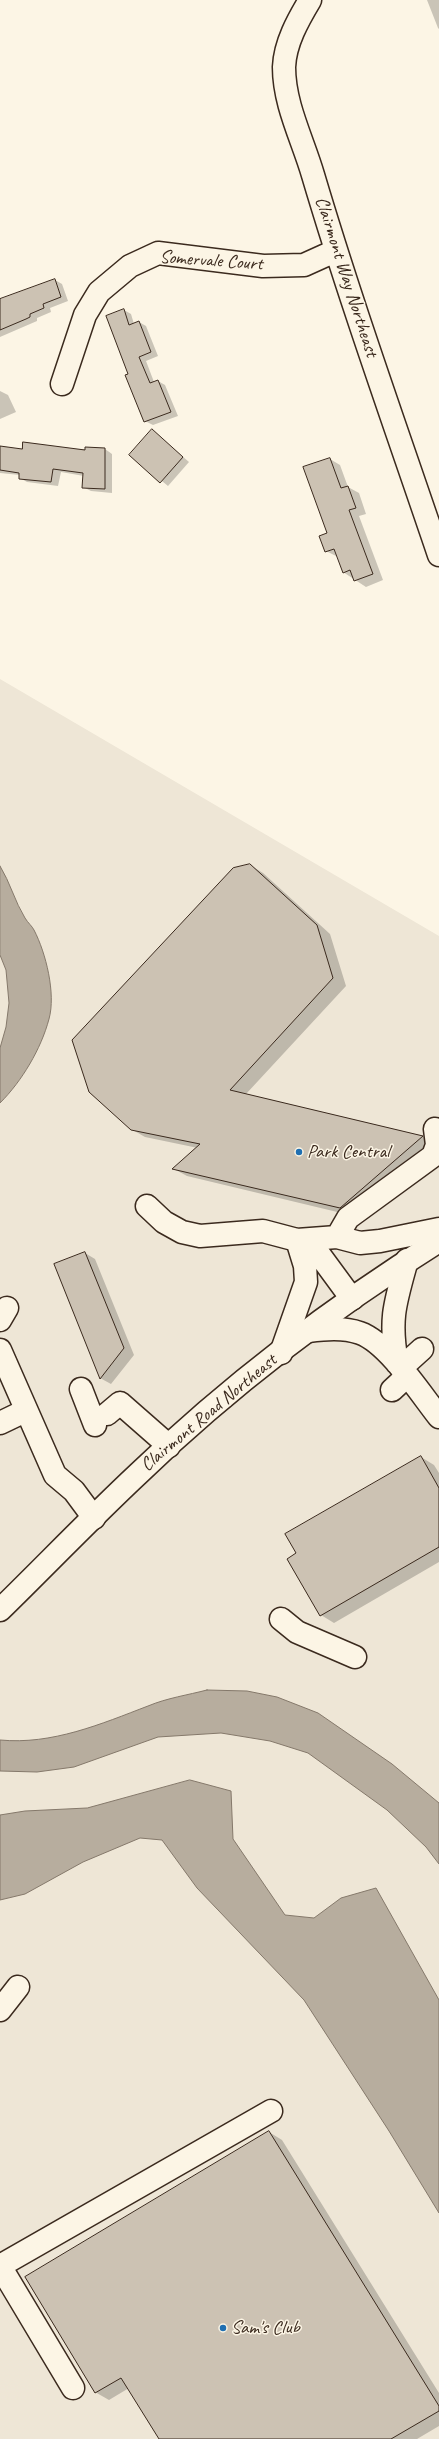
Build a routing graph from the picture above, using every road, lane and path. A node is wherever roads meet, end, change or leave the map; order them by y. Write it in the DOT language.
graph roads {
  1 [pos="310,0"];
  2 [pos="335,251"];
  3 [pos="62,384"];
  4 [pos="439,555"];
  5 [pos="435,1129"];
  6 [pos="147,1206"];
  7 [pos="439,1229"];
  8 [pos="337,1237"];
  9 [pos="297,1240"];
  10 [pos="439,1241"];
  11 [pos="408,1260"];
  12 [pos="352,1298"];
  13 [pos="308,1332"];
  14 [pos="422,1349"];
  15 [pos="0,1350"];
  16 [pos="281,1353"];
  17 [pos="399,1374"];
  18 [pos="82,1389"];
  19 [pos="26,1411"];
  20 [pos="439,1417"];
  21 [pos="0,1422"];
  22 [pos="169,1446"];
  23 [pos="94,1518"];
  24 [pos="0,1610"];
  25 [pos="280,1619"];
  26 [pos="355,1657"];
  27 [pos="18,1987"];
  28 [pos="0,2010"];
  29 [pos="271,2111"];
  30 [pos="73,2388"];
  1 -- 2 [label="street, Clairmont Way Northeast"];
  2 -- 3 [label="street, Somervale Court"];
  2 -- 4 [label="street, Clairmont Way Northeast"];
  5 -- 8 [label="street"];
  6 -- 9 [label="street"];
  7 -- 8 [label="street"];
  8 -- 9 [label="street"];
  9 -- 12 [label="street"];
  9 -- 16 [label="street"];
  10 -- 11 [label="street, Clairmont Road Northeast"];
  11 -- 12 [label="street, Clairmont Road Northeast"];
  11 -- 17 [label="street"];
  12 -- 13 [label="street, Clairmont Road Northeast"];
  13 -- 16 [label="street, Clairmont Road Northeast"];
  13 -- 17 [label="street"];
  14 -- 17 [label="street"];
  15 -- 19 [label="street"];
  16 -- 22 [label="street, Clairmont Road Northeast"];
  17 -- 20 [label="street"];
  18 -- 22 [label="street"];
  19 -- 21 [label="street"];
  19 -- 23 [label="street"];
  22 -- 23 [label="street, Clairmont Road Northeast"];
  23 -- 24 [label="street, Clairmont Road Northeast"];
  25 -- 26 [label="street"];
  27 -- 28 [label="street"];
  29 -- 30 [label="street"];
}
